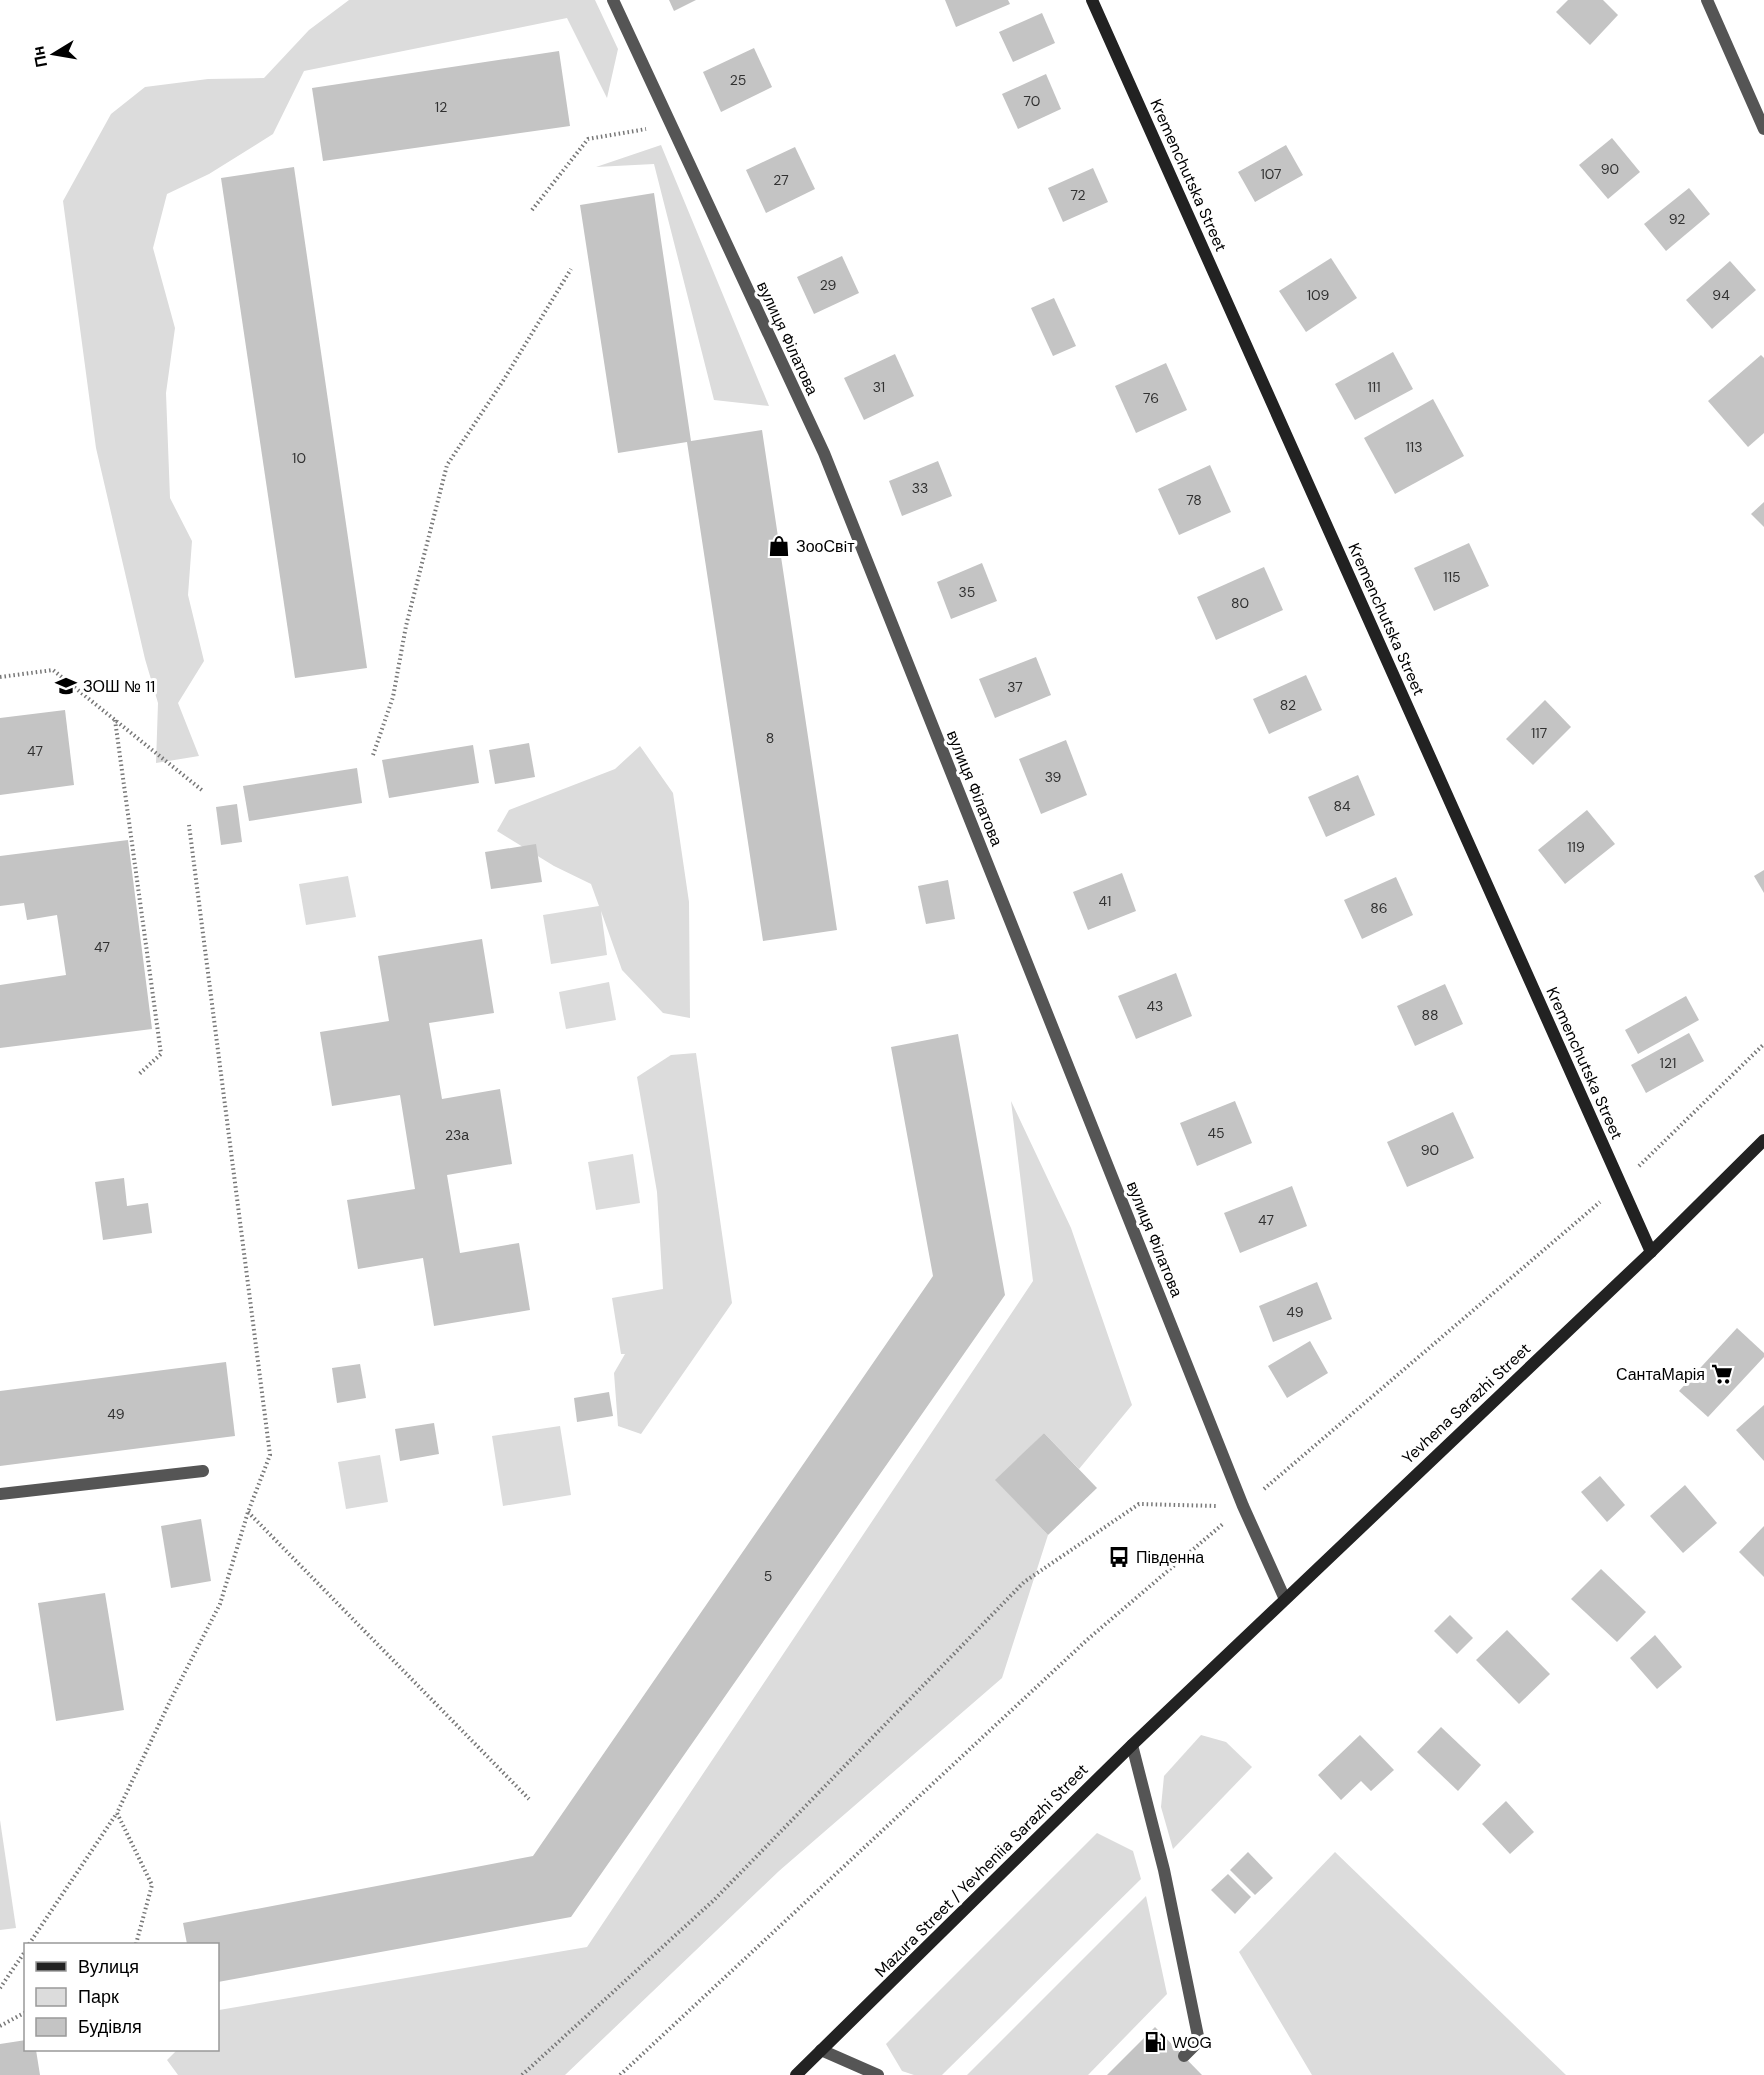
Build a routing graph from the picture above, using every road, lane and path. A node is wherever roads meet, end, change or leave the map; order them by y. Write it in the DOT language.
graph roads {
  1 [pos="612,0"];
  2 [pos="1092,0"];
  3 [pos="1707,0"];
  4 [pos="646,129"];
  5 [pos="1764,129"];
  6 [pos="532,210"];
  7 [pos="571,269"];
  8 [pos="0,677"];
  9 [pos="115,720"];
  10 [pos="373,755"];
  11 [pos="203,791"];
  12 [pos="189,825"];
  13 [pos="1764,1044"];
  14 [pos="138,1075"];
  15 [pos="1764,1140"];
  16 [pos="1622,1184"];
  17 [pos="1650,1252"];
  18 [pos="203,1471"];
  19 [pos="0,1494"];
  20 [pos="1244,1506"];
  21 [pos="248,1512"];
  22 [pos="1284,1597"];
  23 [pos="1190,1690"];
  24 [pos="1132,1745"];
  25 [pos="529,1799"];
  26 [pos="117,1813"];
  27 [pos="30,1943"];
  28 [pos="136,1943"];
  29 [pos="24,1953"];
  30 [pos="0,1988"];
  31 [pos="24,2013"];
  32 [pos="0,2026"];
  33 [pos="821,2050"];
  34 [pos="1184,2056"];
  35 [pos="522,2075"];
  36 [pos="620,2075"];
  37 [pos="796,2075"];
  38 [pos="878,2075"];
  1 -- 20 [label="street, вулиця Філатова"];
  2 -- 16 [label="street, Kremenchutska Street"];
  3 -- 5 [label="street"];
  4 -- 6 [label="path"];
  7 -- 10 [label="path"];
  8 -- 9 [label="path"];
  9 -- 11 [label="path"];
  9 -- 14 [label="path"];
  12 -- 21 [label="path"];
  13 -- 16 [label="path"];
  15 -- 17 [label="street, Yevhena Sarazhi Street"];
  16 -- 17 [label="street, Kremenchutska Street"];
  16 -- 20 [label="path"];
  17 -- 22 [label="street, Yevhena Sarazhi Street"];
  18 -- 19 [label="street"];
  20 -- 22 [label="street, вулиця Філатова"];
  20 -- 35 [label="path"];
  20 -- 36 [label="path"];
  21 -- 25 [label="path"];
  21 -- 26 [label="path"];
  22 -- 23 [label="street, Yevhena Sarazhi Street"];
  23 -- 24 [label="street, Mazura Street / Yevheniia Sarazhi Street"];
  24 -- 33 [label="street, Mazura Street / Yevheniia Sarazhi Street"];
  24 -- 34 [label="street"];
  26 -- 27 [label="path"];
  26 -- 28 [label="path"];
  29 -- 30 [label="path"];
  31 -- 32 [label="path"];
  33 -- 37 [label="street, Mazura Street / Yevheniia Sarazhi Street"];
  33 -- 38 [label="street"];
}
